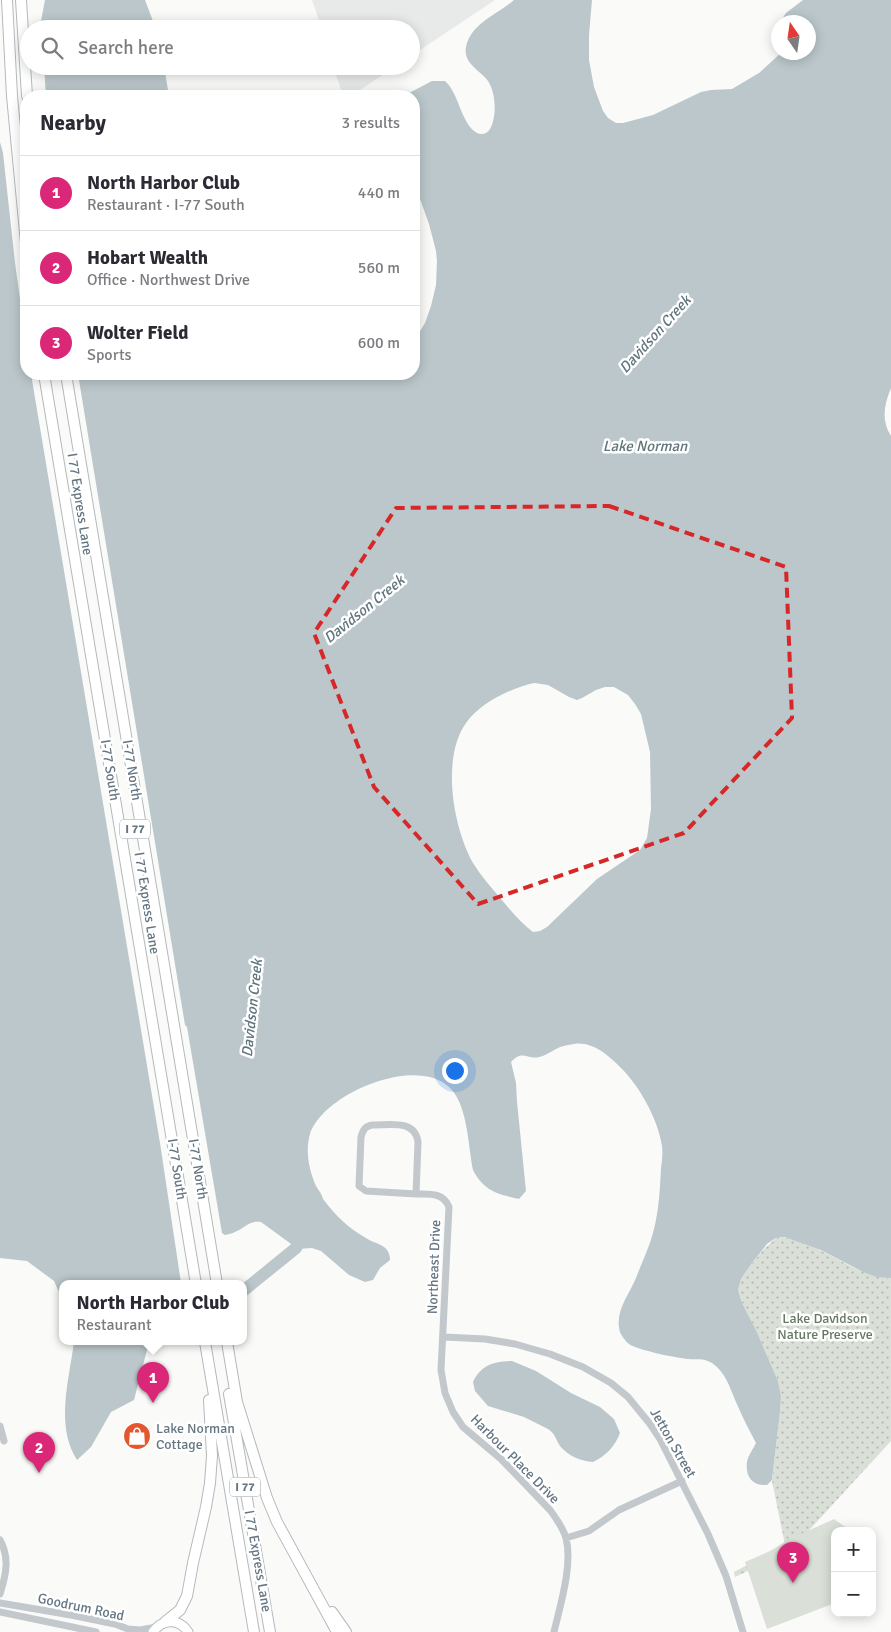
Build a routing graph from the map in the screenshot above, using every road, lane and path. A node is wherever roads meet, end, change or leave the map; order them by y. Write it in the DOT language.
graph roads {
  1 [pos="7,0"];
  2 [pos="13,0"];
  3 [pos="21,0"];
  4 [pos="28,0"];
  5 [pos="22,20"];
  6 [pos="29,20"];
  7 [pos="26,75"];
  8 [pos="33,75"];
  9 [pos="27,90"];
  10 [pos="34,90"];
  11 [pos="20,108"];
  12 [pos="20,181"];
  13 [pos="45,380"];
  14 [pos="52,380"];
  15 [pos="60,380"];
  16 [pos="67,380"];
  17 [pos="416,1194"];
  18 [pos="195,1280"];
  19 [pos="201,1280"];
  20 [pos="210,1280"];
  21 [pos="217,1280"];
  22 [pos="444,1337"];
  23 [pos="205,1345"];
  24 [pos="206,1345"];
  25 [pos="212,1345"];
  26 [pos="221,1345"];
  27 [pos="228,1347"];
  28 [pos="237,1402"];
  29 [pos="0,1426"];
  30 [pos="4,1441"];
  31 [pos="682,1482"];
  32 [pos="566,1538"];
  33 [pos="0,1540"];
  34 [pos="305,1571"];
  35 [pos="0,1594"];
  36 [pos="0,1603"];
  37 [pos="0,1612"];
  38 [pos="158,1627"];
  39 [pos="555,1628"];
  40 [pos="188,1631"];
  41 [pos="96,1632"];
  42 [pos="254,1632"];
  43 [pos="260,1632"];
  44 [pos="270,1632"];
  45 [pos="277,1632"];
  46 [pos="337,1632"];
  47 [pos="346,1632"];
  48 [pos="743,1632"];
  1 -- 12 [label="highway"];
  2 -- 11 [label="highway"];
  3 -- 5 [label="highway"];
  4 -- 6 [label="highway"];
  7 -- 9 [label="highway"];
  8 -- 10 [label="highway"];
  13 -- 18 [label="highway, I-77 South / I 77"];
  14 -- 19 [label="highway, I 77 Express Lane / I 77"];
  15 -- 20 [label="highway, I 77 Express Lane / I 77"];
  16 -- 21 [label="highway, I-77 North / I 77"];
  17 -- 17 [label="street, Northeast Drive"];
  17 -- 22 [label="street, Northeast Drive"];
  22 -- 31 [label="street, Jetton Street"];
  22 -- 32 [label="street, Harbour Place Drive"];
  23 -- 38 [label="highway"];
  24 -- 42 [label="highway, I 77"];
  25 -- 43 [label="highway, I 77 Express Lane / I 77"];
  26 -- 44 [label="highway, I 77 Express Lane / I 77"];
  27 -- 28 [label="highway, I 77"];
  28 -- 34 [label="highway"];
  28 -- 45 [label="highway, I 77"];
  29 -- 30 [label="street"];
  31 -- 32 [label="street"];
  31 -- 48 [label="street, Jetton Street"];
  32 -- 39 [label="street, Harbour Place Drive"];
  33 -- 35 [label="street"];
  34 -- 46 [label="highway"];
  34 -- 47 [label="highway"];
  36 -- 38 [label="street, Goodrum Road"];
  37 -- 41 [label="street, Goodrum Road"];
  38 -- 40 [label="main road"];
}
